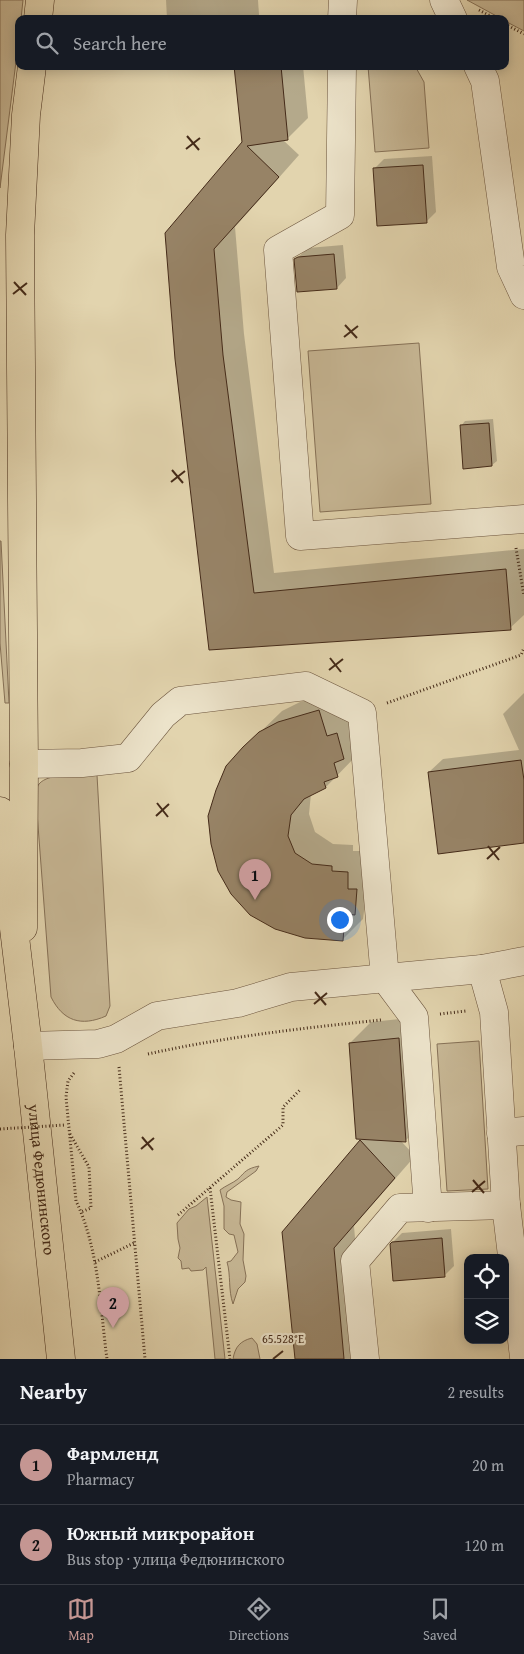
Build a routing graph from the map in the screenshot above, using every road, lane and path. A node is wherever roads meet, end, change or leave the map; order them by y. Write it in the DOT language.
graph roads {
  1 [pos="40,0"];
  2 [pos="343,0"];
  3 [pos="444,0"];
  4 [pos="38,15"];
  5 [pos="342,15"];
  6 [pos="451,15"];
  7 [pos="509,26"];
  8 [pos="524,34"];
  9 [pos="32,70"];
  10 [pos="342,70"];
  11 [pos="480,70"];
  12 [pos="524,294"];
  13 [pos="517,519"];
  14 [pos="524,596"];
  15 [pos="524,648"];
  16 [pos="362,713"];
  17 [pos="24,764"];
  18 [pos="0,811"];
  19 [pos="524,961"];
  20 [pos="482,969"];
  21 [pos="386,978"];
  22 [pos="23,1002"];
  23 [pos="494,1012"];
  24 [pos="414,1017"];
  25 [pos="116,1039"];
  26 [pos="28,1046"];
  27 [pos="142,1056"];
  28 [pos="75,1071"];
  29 [pos="300,1090"];
  30 [pos="0,1129"];
  31 [pos="513,1132"];
  32 [pos="210,1187"];
  33 [pos="506,1205"];
  34 [pos="428,1208"];
  35 [pos="81,1212"];
  36 [pos="178,1215"];
  37 [pos="134,1243"];
  38 [pos="95,1262"];
  39 [pos="524,1357"];
  40 [pos="61,1359"];
  41 [pos="107,1359"];
  42 [pos="145,1359"];
  43 [pos="230,1359"];
  44 [pos="365,1359"];
  1 -- 4 [label="main road"];
  2 -- 5 [label="lane"];
  3 -- 6 [label="lane"];
  7 -- 8 [label="path"];
  9 -- 17 [label="main road"];
  10 -- 13 [label="lane"];
  11 -- 12 [label="lane"];
  13 -- 14 [label="path"];
  15 -- 16 [label="path"];
  16 -- 17 [label="lane"];
  16 -- 21 [label="lane"];
  17 -- 22 [label="main road"];
  18 -- 22 [label="main road"];
  19 -- 20 [label="lane"];
  20 -- 21 [label="lane"];
  20 -- 23 [label="lane"];
  21 -- 24 [label="lane"];
  21 -- 25 [label="lane"];
  22 -- 26 [label="main road, улица Федюнинского"];
  23 -- 24 [label="path"];
  23 -- 31 [label="lane"];
  24 -- 27 [label="path"];
  24 -- 34 [label="lane"];
  25 -- 26 [label="lane"];
  25 -- 37 [label="path"];
  26 -- 40 [label="main road, улица Федюнинского"];
  28 -- 35 [label="path"];
  29 -- 32 [label="path"];
  30 -- 35 [label="path, bridge"];
  31 -- 33 [label="lane"];
  32 -- 36 [label="path"];
  32 -- 43 [label="path"];
  33 -- 34 [label="lane"];
  33 -- 39 [label="lane"];
  34 -- 44 [label="lane"];
  35 -- 38 [label="path"];
  37 -- 38 [label="path"];
  37 -- 42 [label="path"];
  38 -- 41 [label="path"];
}
